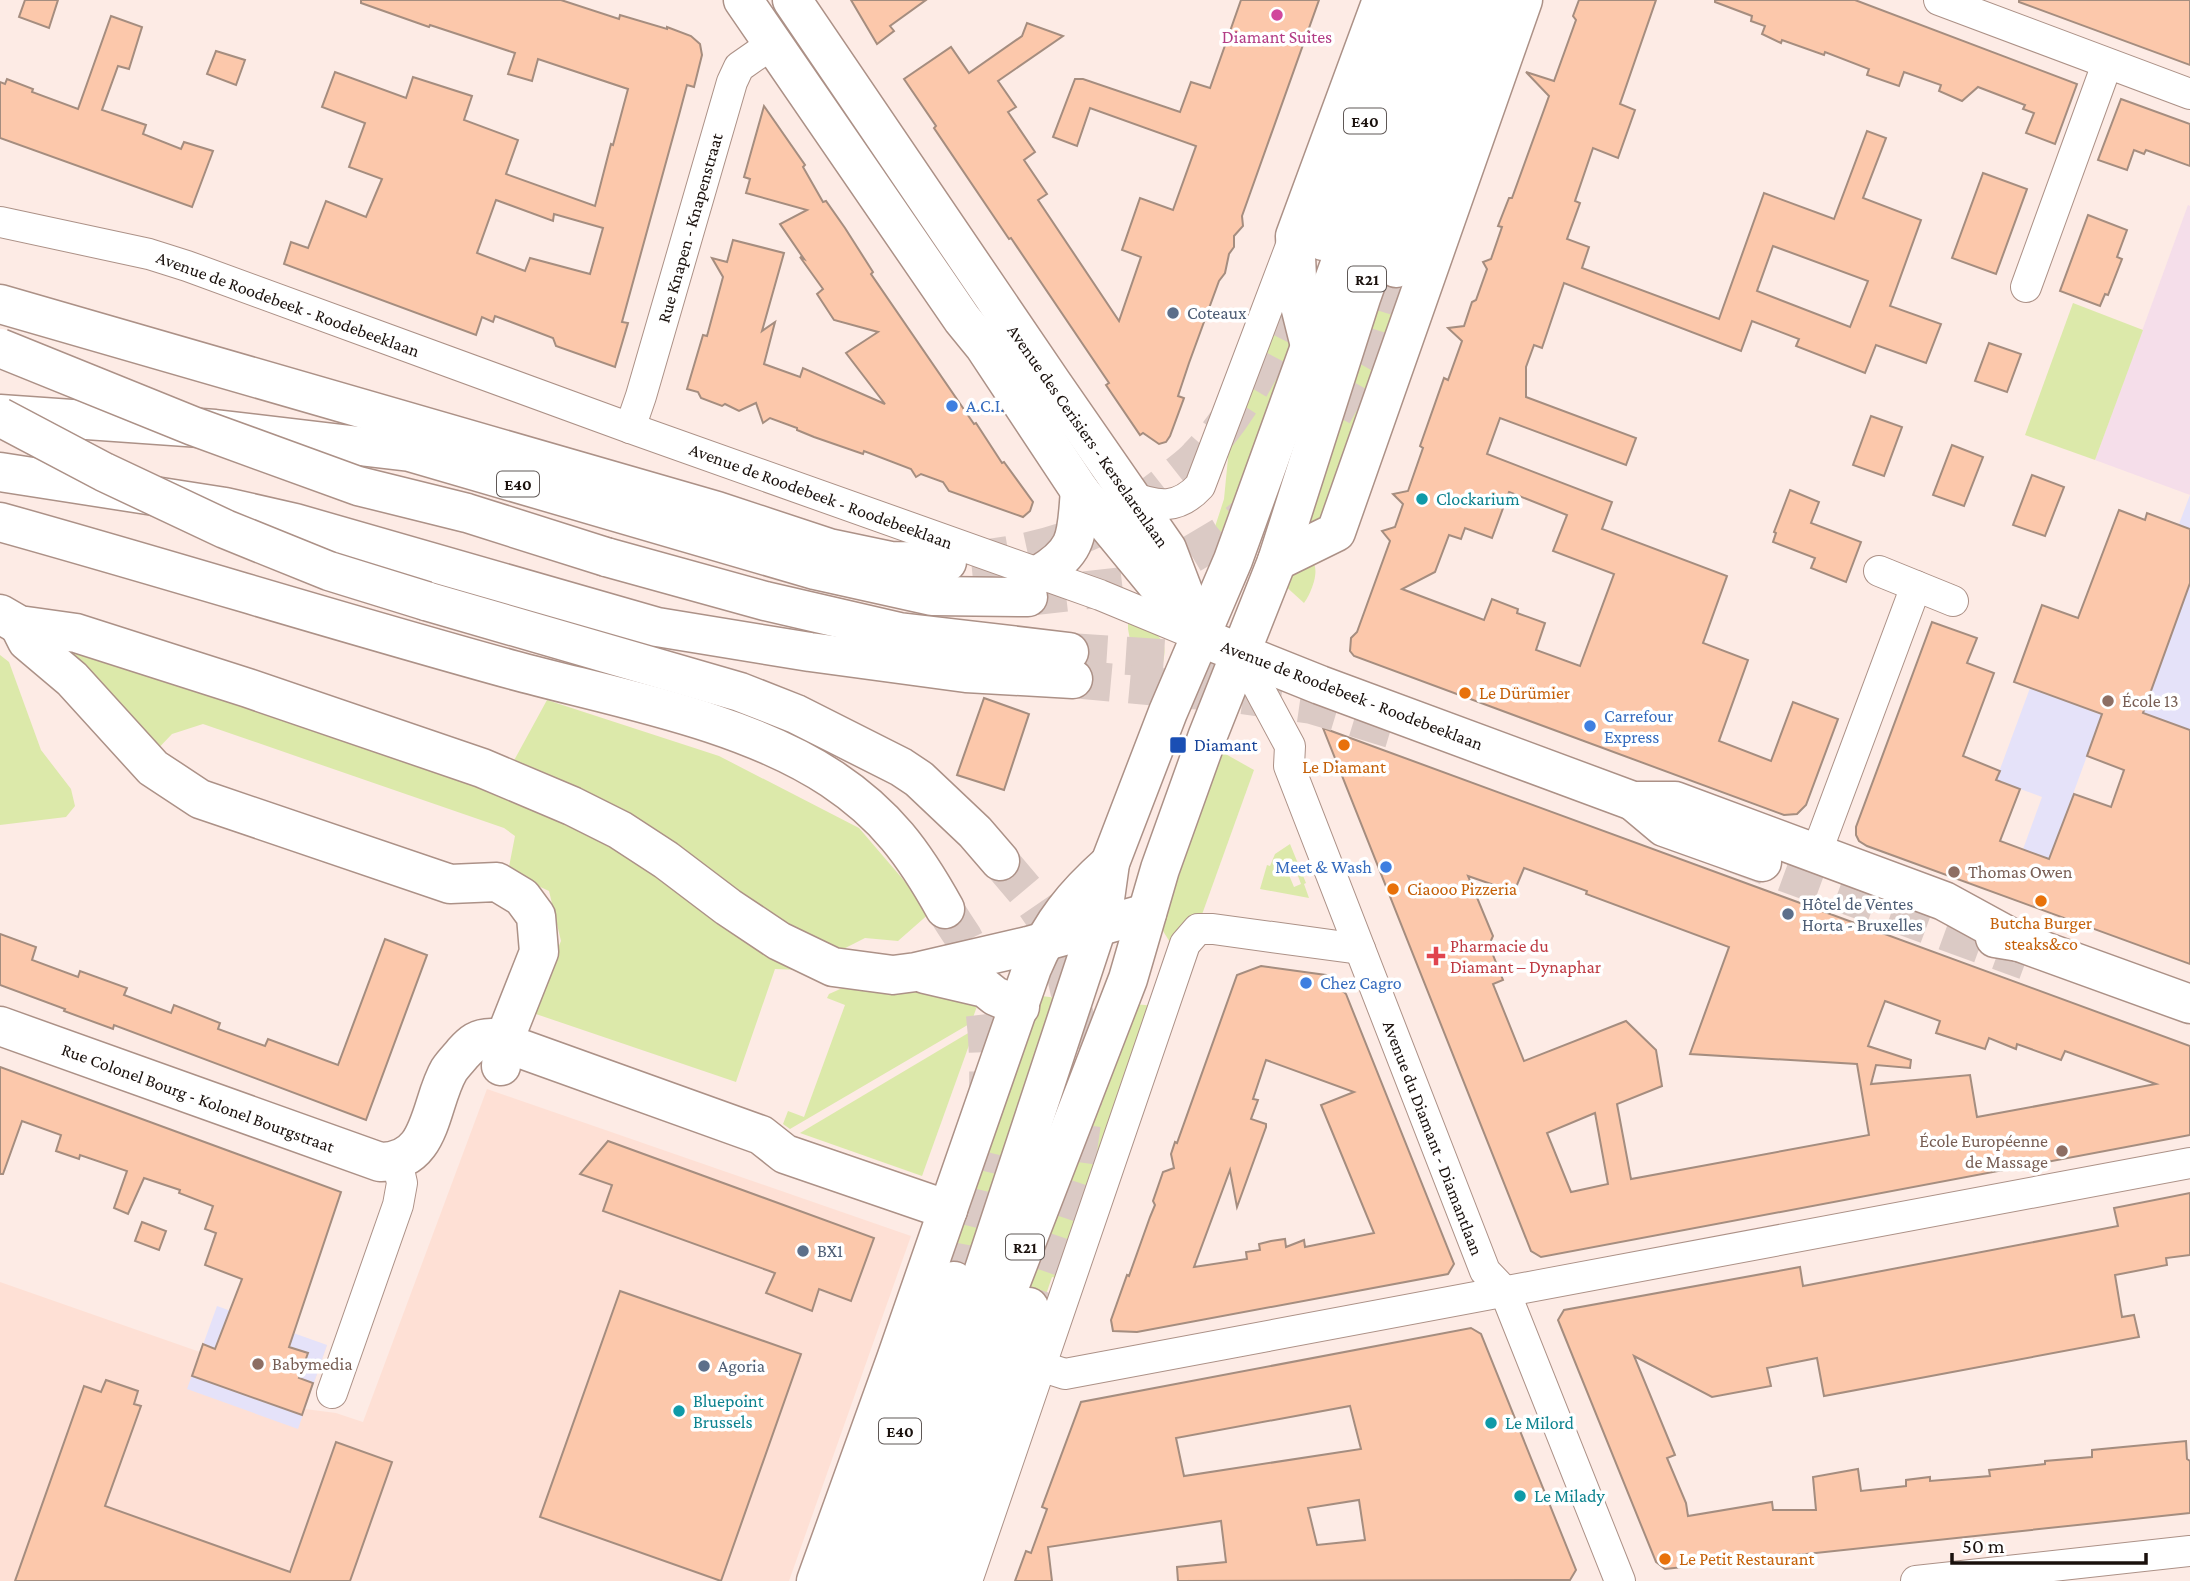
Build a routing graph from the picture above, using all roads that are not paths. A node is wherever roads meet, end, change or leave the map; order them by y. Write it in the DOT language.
graph roads {
  1 [pos="743,0"];
  2 [pos="792,0"];
  3 [pos="1382,0"];
  4 [pos="1407,0"];
  5 [pos="1435,0"];
  6 [pos="1466,0"];
  7 [pos="1493,0"];
  8 [pos="1523,0"];
  9 [pos="1939,0"];
  10 [pos="772,44"];
  11 [pos="2108,64"];
  12 [pos="856,94"];
  13 [pos="2190,94"];
  14 [pos="824,115"];
  15 [pos="0,222"];
  16 [pos="1309,239"];
  17 [pos="1396,268"];
  18 [pos="2026,288"];
  19 [pos="0,304"];
  20 [pos="1310,346"];
  21 [pos="0,348"];
  22 [pos="0,416"];
  23 [pos="630,428"];
  24 [pos="0,472"];
  25 [pos="1080,491"];
  26 [pos="1129,496"];
  27 [pos="0,522"];
  28 [pos="1277,561"];
  29 [pos="947,562"];
  30 [pos="1878,571"];
  31 [pos="1034,586"];
  32 [pos="1916,586"];
  33 [pos="1953,601"];
  34 [pos="10,620"];
  35 [pos="1200,637"];
  36 [pos="1240,653"];
  37 [pos="1633,801"];
  38 [pos="1816,854"];
  39 [pos="1000,862"];
  40 [pos="1762,862"];
  41 [pos="1110,863"];
  42 [pos="945,909"];
  43 [pos="1147,913"];
  44 [pos="1097,926"];
  45 [pos="1043,941"];
  46 [pos="2019,942"];
  47 [pos="1360,949"];
  48 [pos="916,972"];
  49 [pos="2190,1004"];
  50 [pos="1020,1007"];
  51 [pos="0,1026"];
  52 [pos="502,1054"];
  53 [pos="397,1161"];
  54 [pos="2190,1163"];
  55 [pos="948,1210"];
  56 [pos="954,1281"];
  57 [pos="1505,1292"];
  58 [pos="1029,1307"];
  59 [pos="1040,1366"];
  60 [pos="332,1393"];
  61 [pos="2190,1551"];
  62 [pos="2054,1573"];
  63 [pos="816,1581"];
  64 [pos="846,1581"];
  65 [pos="874,1581"];
  66 [pos="904,1581"];
  67 [pos="937,1581"];
  68 [pos="967,1581"];
  69 [pos="1620,1581"];
  70 [pos="1916,1581"];
  1 -- 10 [label="main road, Avenue des Cerisiers - Kerselarenlaan"];
  2 -- 12 [label="main road, Avenue des Cerisiers - Kerselarenlaan"];
  3 -- 16 [label="main road"];
  4 -- 16 [label="main road, E40"];
  5 -- 20 [label="main road, R21"];
  6 -- 28 [label="main road, R21"];
  7 -- 17 [label="main road"];
  8 -- 28 [label="main road"];
  9 -- 11 [label="street"];
  10 -- 14 [label="main road, Avenue des Cerisiers - Kerselarenlaan"];
  10 -- 23 [label="street, Rue Knapen - Knapenstraat"];
  11 -- 13 [label="street"];
  11 -- 18 [label="street"];
  12 -- 14 [label="main road"];
  12 -- 26 [label="main road, Avenue des Cerisiers - Kerselarenlaan"];
  14 -- 25 [label="main road, Avenue des Cerisiers - Kerselarenlaan"];
  15 -- 23 [label="street, Avenue de Roodebeek - Roodebeeklaan"];
  16 -- 20 [label="main road"];
  16 -- 26 [label="street"];
  19 -- 29 [label="main road, E40"];
  20 -- 35 [label="main road, R21"];
  21 -- 24 [label="main road, E40, bridge"];
  22 -- 31 [label="main road, E40"];
  22 -- 39 [label="main road, E40, bridge"];
  23 -- 31 [label="street, Avenue de Roodebeek - Roodebeeklaan"];
  25 -- 31 [label="main road"];
  25 -- 35 [label="main road, Avenue des Cerisiers - Kerselarenlaan"];
  26 -- 35 [label="main road, Avenue des Cerisiers - Kerselarenlaan"];
  27 -- 42 [label="main road"];
  28 -- 36 [label="main road, R21"];
  30 -- 32 [label="street"];
  31 -- 35 [label="street, Avenue de Roodebeek - Roodebeeklaan"];
  32 -- 33 [label="street"];
  32 -- 38 [label="street"];
  34 -- 48 [label="main road"];
  34 -- 52 [label="main road"];
  35 -- 36 [label="main road, Avenue de Roodebeek - Roodebeeklaan"];
  35 -- 41 [label="main road, R21"];
  36 -- 37 [label="main road, Avenue de Roodebeek - Roodebeeklaan"];
  36 -- 43 [label="main road, R21"];
  36 -- 47 [label="street, Avenue du Diamant - Diamantlaan"];
  37 -- 38 [label="main road, Avenue de Roodebeek - Roodebeeklaan"];
  37 -- 40 [label="main road, Avenue de Roodebeek - Roodebeeklaan"];
  38 -- 40 [label="main road, Avenue de Roodebeek - Roodebeeklaan"];
  38 -- 46 [label="main road, Avenue de Roodebeek - Roodebeeklaan"];
  40 -- 46 [label="main road, Avenue de Roodebeek - Roodebeeklaan"];
  41 -- 44 [label="main road, R21"];
  41 -- 45 [label="main road"];
  43 -- 44 [label="main road"];
  43 -- 66 [label="main road, R21"];
  44 -- 45 [label="main road"];
  44 -- 65 [label="main road, R21"];
  45 -- 48 [label="main road"];
  45 -- 50 [label="main road"];
  46 -- 49 [label="main road, Avenue de Roodebeek - Roodebeeklaan"];
  47 -- 57 [label="street, Avenue du Diamant - Diamantlaan"];
  47 -- 59 [label="street"];
  48 -- 50 [label="main road"];
  50 -- 55 [label="main road"];
  51 -- 53 [label="main road, Rue Colonel Bourg - Kolonel Bourgstraat"];
  52 -- 53 [label="main road"];
  52 -- 55 [label="main road"];
  53 -- 60 [label="street"];
  54 -- 57 [label="street"];
  55 -- 63 [label="main road"];
  56 -- 64 [label="main road, E40"];
  57 -- 59 [label="street"];
  57 -- 69 [label="street, Avenue du Diamant - Diamantlaan"];
  58 -- 67 [label="main road"];
  59 -- 68 [label="street"];
  61 -- 62 [label="street"];
  62 -- 70 [label="street"];
}
